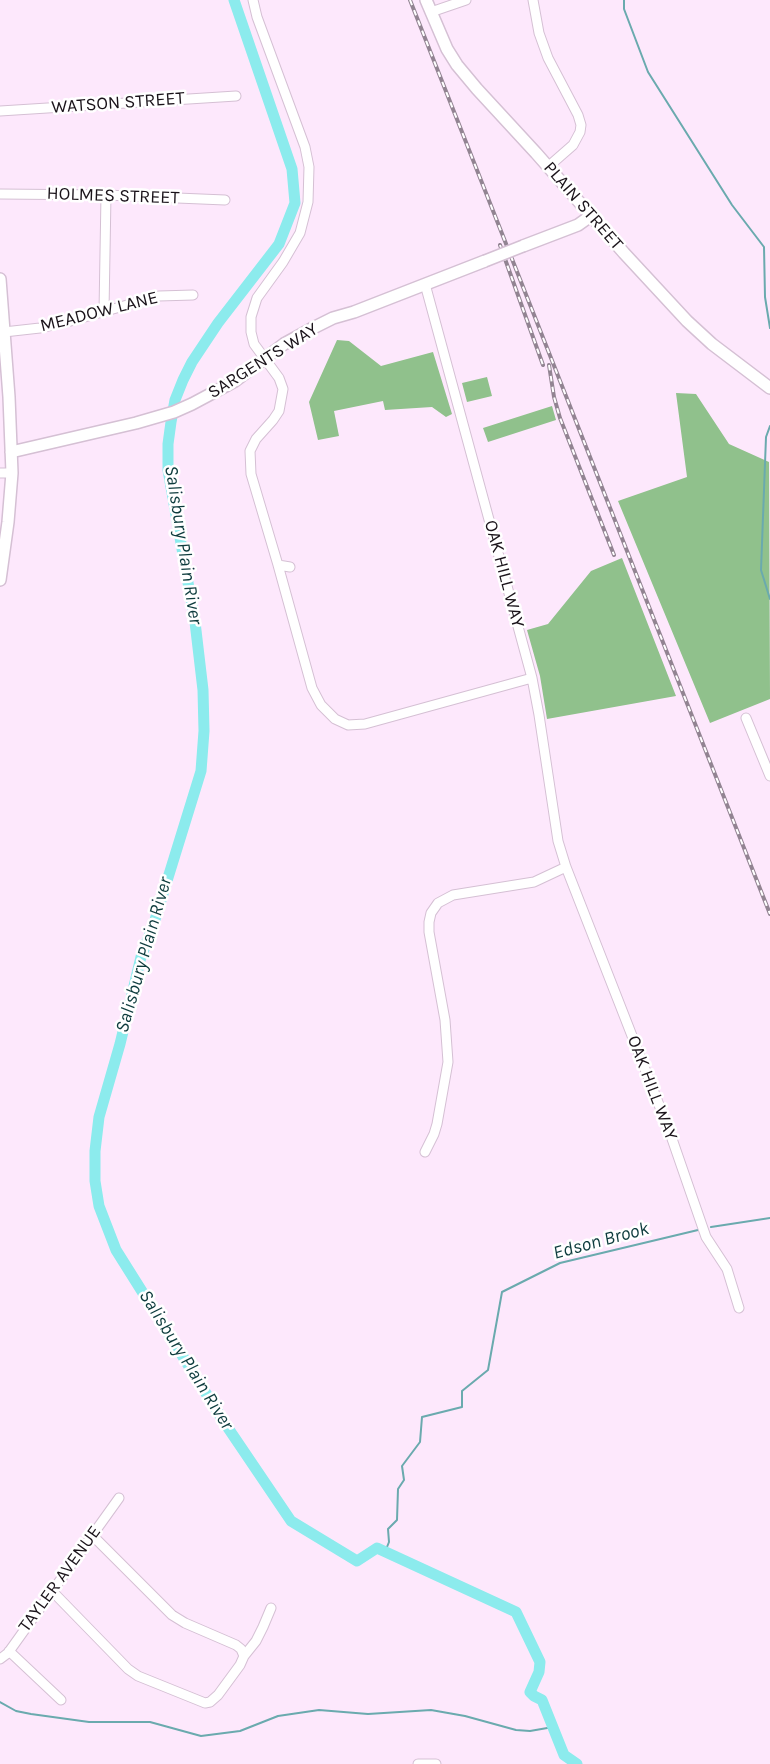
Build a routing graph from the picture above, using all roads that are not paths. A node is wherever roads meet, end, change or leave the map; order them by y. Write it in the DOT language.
graph roads {
  1 [pos="253,0"];
  2 [pos="466,0"];
  3 [pos="533,0"];
  4 [pos="428,5"];
  5 [pos="236,96"];
  6 [pos="0,110"];
  7 [pos="549,166"];
  8 [pos="0,194"];
  9 [pos="106,195"];
  10 [pos="225,200"];
  11 [pos="592,215"];
  12 [pos="0,279"];
  13 [pos="425,284"];
  14 [pos="193,295"];
  15 [pos="104,311"];
  16 [pos="4,332"];
  17 [pos="3,354"];
  18 [pos="264,359"];
  19 [pos="770,388"];
  20 [pos="11,452"];
  21 [pos="6,473"];
  22 [pos="278,564"];
  23 [pos="290,567"];
  24 [pos="0,580"];
  25 [pos="532,678"];
  26 [pos="746,718"];
  27 [pos="770,776"];
  28 [pos="566,867"];
  29 [pos="425,1152"];
  30 [pos="739,1308"];
  31 [pos="119,1498"];
  32 [pos="92,1535"];
  33 [pos="52,1591"];
  34 [pos="271,1608"];
  35 [pos="9,1651"];
  36 [pos="244,1656"];
  37 [pos="0,1659"];
  38 [pos="61,1700"];
  39 [pos="418,1764"];
  40 [pos="436,1764"];
  1 -- 18 [label="street"];
  2 -- 4 [label="street"];
  3 -- 7 [label="street"];
  4 -- 7 [label="main road, PLAIN STREET"];
  5 -- 6 [label="street, WATSON STREET"];
  7 -- 11 [label="main road, PLAIN STREET"];
  8 -- 9 [label="street, HOLMES STREET"];
  9 -- 10 [label="street, HOLMES STREET"];
  9 -- 15 [label="street"];
  11 -- 13 [label="main road, SARGENTS WAY, bridge"];
  11 -- 19 [label="main road, PLAIN STREET"];
  12 -- 16 [label="main road"];
  13 -- 18 [label="main road, SARGENTS WAY"];
  13 -- 25 [label="street, OAK HILL WAY"];
  14 -- 15 [label="street, MEADOW LANE"];
  15 -- 16 [label="street, MEADOW LANE"];
  16 -- 17 [label="main road"];
  17 -- 20 [label="main road"];
  18 -- 20 [label="main road, SARGENTS WAY"];
  18 -- 22 [label="street"];
  20 -- 21 [label="main road"];
  21 -- 24 [label="main road"];
  22 -- 23 [label="street"];
  22 -- 25 [label="street"];
  25 -- 28 [label="street, OAK HILL WAY"];
  26 -- 27 [label="street"];
  28 -- 29 [label="street"];
  28 -- 30 [label="street, OAK HILL WAY"];
  31 -- 32 [label="street, TAYLER AVENUE"];
  32 -- 33 [label="street, TAYLER AVENUE"];
  32 -- 36 [label="street"];
  33 -- 35 [label="street, TAYLER AVENUE"];
  33 -- 36 [label="street"];
  34 -- 36 [label="street"];
  35 -- 37 [label="street, TAYLER AVENUE"];
  35 -- 38 [label="street"];
  39 -- 40 [label="street"];
}
